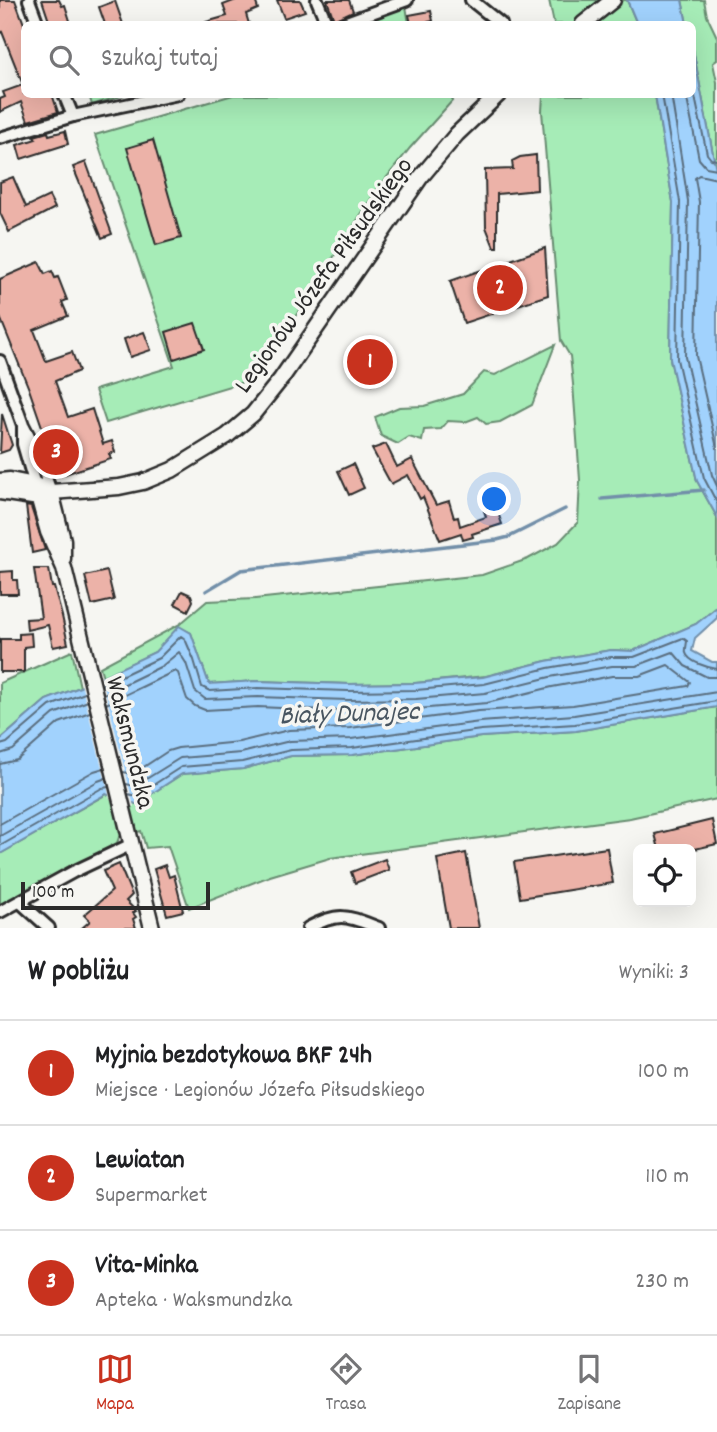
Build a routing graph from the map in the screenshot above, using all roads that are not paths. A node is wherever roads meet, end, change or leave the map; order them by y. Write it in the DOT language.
graph roads {
  1 [pos="29,0"];
  2 [pos="317,0"];
  3 [pos="407,0"];
  4 [pos="471,0"];
  5 [pos="613,0"];
  6 [pos="37,21"];
  7 [pos="326,21"];
  8 [pos="349,21"];
  9 [pos="497,21"];
  10 [pos="587,21"];
  11 [pos="66,98"];
  12 [pos="159,98"];
  13 [pos="495,98"];
  14 [pos="73,116"];
  15 [pos="0,138"];
  16 [pos="0,360"];
  17 [pos="23,425"];
  18 [pos="0,481"];
  19 [pos="0,492"];
  20 [pos="42,492"];
  21 [pos="132,844"];
  22 [pos="20,902"];
  23 [pos="0,912"];
  24 [pos="49,928"];
  25 [pos="152,928"];
  26 [pos="308,928"];
  27 [pos="379,928"];
  1 -- 6 [label="street"];
  2 -- 7 [label="street"];
  3 -- 8 [label="street"];
  4 -- 9 [label="street"];
  5 -- 10 [label="street"];
  11 -- 14 [label="street"];
  12 -- 14 [label="street"];
  13 -- 20 [label="street, Legionów Józefa Piłsudskiego"];
  14 -- 15 [label="street"];
  16 -- 17 [label="street, Waksmundzka"];
  17 -- 20 [label="street, Waksmundzka"];
  17 -- 20 [label="street, Waksmundzka"];
  18 -- 20 [label="street"];
  19 -- 20 [label="street"];
  20 -- 21 [label="street, Waksmundzka"];
  21 -- 22 [label="street"];
  21 -- 25 [label="street, Waksmundzka"];
  22 -- 23 [label="street"];
  22 -- 24 [label="street"];
  26 -- 27 [label="street"];
}
